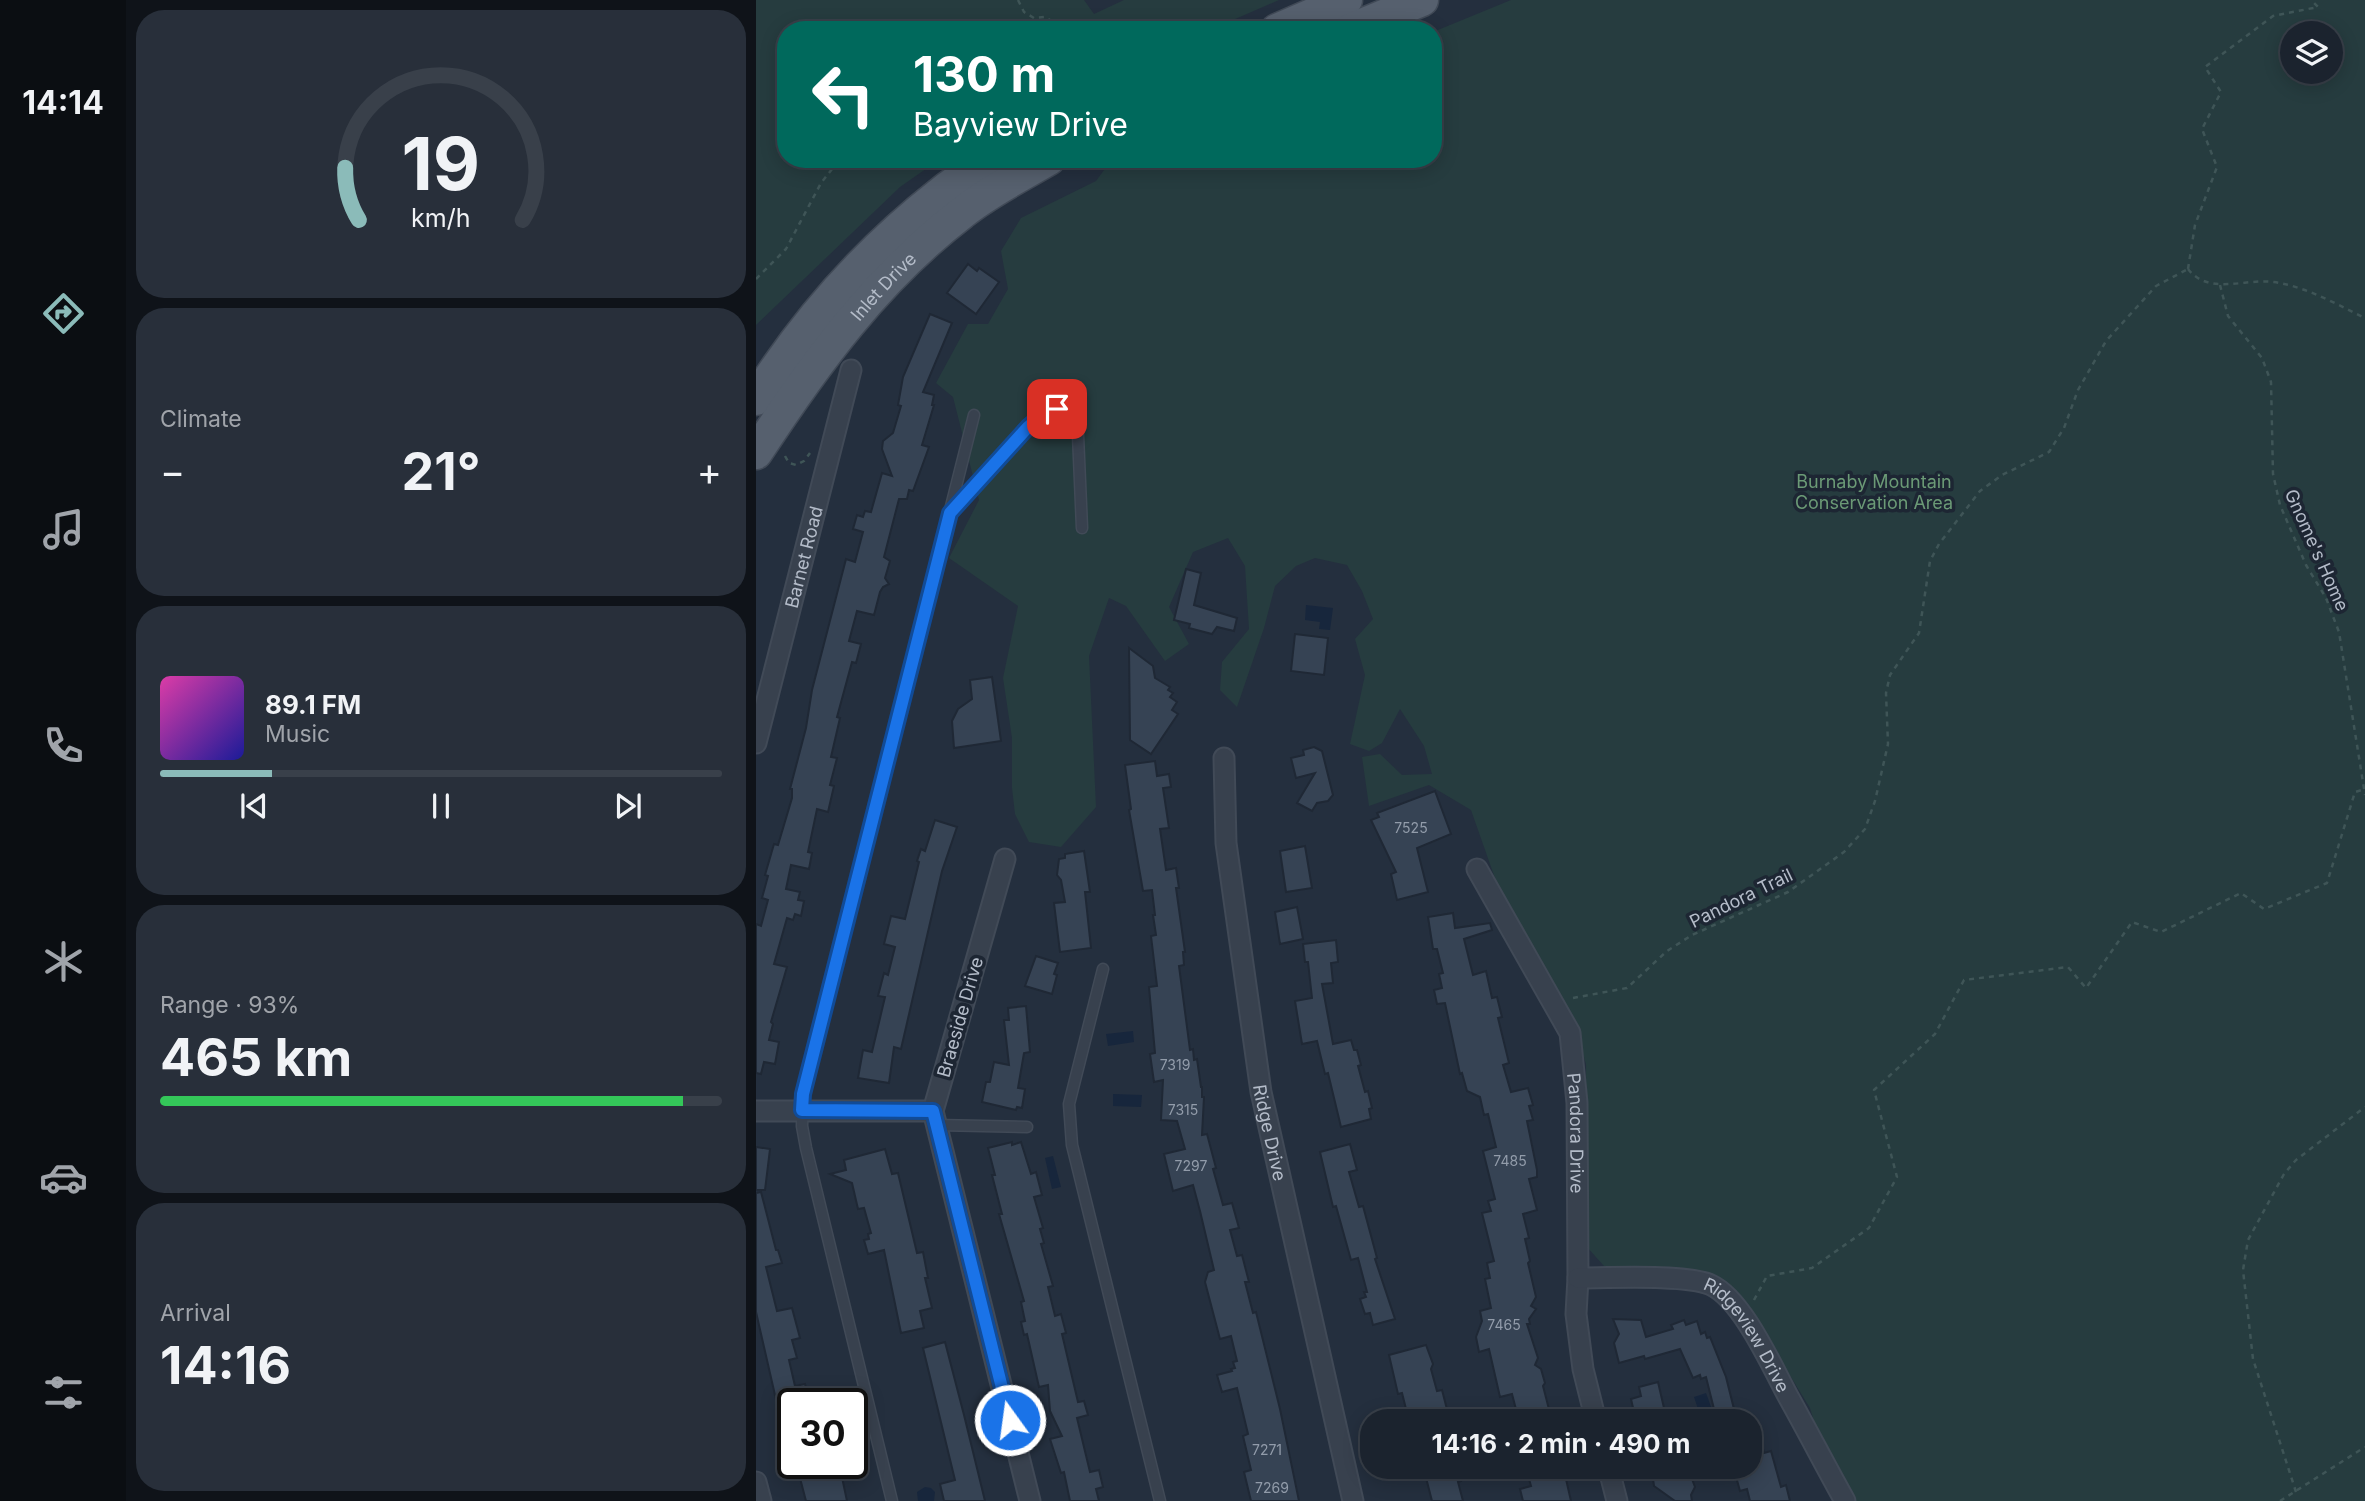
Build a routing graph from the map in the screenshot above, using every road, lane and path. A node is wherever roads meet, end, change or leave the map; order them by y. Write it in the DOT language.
graph roads {
  1 [pos="1018,0"];
  2 [pos="1346,0"];
  3 [pos="1423,0"];
  4 [pos="2311,0"];
  5 [pos="1050,21"];
  6 [pos="1298,21"];
  7 [pos="1372,21"];
  8 [pos="833,168"];
  9 [pos="977,168"];
  10 [pos="1034,168"];
  11 [pos="2188,268"];
  12 [pos="756,279"];
  13 [pos="2220,285"];
  14 [pos="2365,318"];
  15 [pos="850,370"];
  16 [pos="768,407"];
  17 [pos="974,415"];
  18 [pos="831,450"];
  19 [pos="756,453"];
  20 [pos="950,513"];
  21 [pos="1082,528"];
  22 [pos="756,743"];
  23 [pos="1224,758"];
  24 [pos="2365,789"];
  25 [pos="2365,795"];
  26 [pos="1005,859"];
  27 [pos="1477,869"];
  28 [pos="1104,969"];
  29 [pos="1552,1002"];
  30 [pos="2365,1107"];
  31 [pos="802,1110"];
  32 [pos="756,1111"];
  33 [pos="934,1118"];
  34 [pos="1027,1127"];
  35 [pos="1578,1278"];
  36 [pos="1744,1318"];
  37 [pos="1594,1409"];
  38 [pos="2365,1447"];
  39 [pos="1611,1479"];
  40 [pos="756,1482"];
  41 [pos="2296,1492"];
  42 [pos="761,1501"];
  43 [pos="892,1501"];
  44 [pos="1030,1501"];
  45 [pos="1160,1501"];
  46 [pos="1353,1501"];
  47 [pos="1617,1501"];
  48 [pos="1845,1501"];
  49 [pos="2280,1501"];
  1 -- 5 [label="path"];
  2 -- 6 [label="main road"];
  3 -- 7 [label="main road"];
  4 -- 11 [label="path"];
  8 -- 12 [label="path"];
  9 -- 16 [label="main road, Inlet Drive"];
  10 -- 16 [label="main road, Inlet Drive"];
  11 -- 13 [label="path"];
  11 -- 29 [label="path, Pandora Trail"];
  13 -- 14 [label="path"];
  13 -- 24 [label="path, Gnome's Home"];
  15 -- 18 [label="street, Barnet Road"];
  16 -- 18 [label="path"];
  16 -- 19 [label="main road, Inlet Drive"];
  17 -- 20 [label="lane"];
  18 -- 22 [label="street, Barnet Road"];
  20 -- 21 [label="lane"];
  20 -- 31 [label="lane"];
  23 -- 46 [label="street, Ridge Drive"];
  24 -- 25 [label="path, Gnome's Home"];
  24 -- 36 [label="path"];
  26 -- 33 [label="street, Braeside Drive"];
  27 -- 29 [label="street, Pandora Drive"];
  28 -- 45 [label="lane"];
  29 -- 35 [label="street, Pandora Drive"];
  30 -- 41 [label="path"];
  31 -- 32 [label="street"];
  31 -- 33 [label="street"];
  31 -- 43 [label="lane"];
  33 -- 34 [label="lane"];
  33 -- 44 [label="street, Braeside Drive"];
  35 -- 36 [label="street, Ridgeview Drive"];
  35 -- 37 [label="street, Pandora Drive"];
  36 -- 48 [label="street, Ridgeview Drive"];
  38 -- 41 [label="path"];
  39 -- 47 [label="street"];
  40 -- 42 [label="street"];
  41 -- 49 [label="path"];
}
